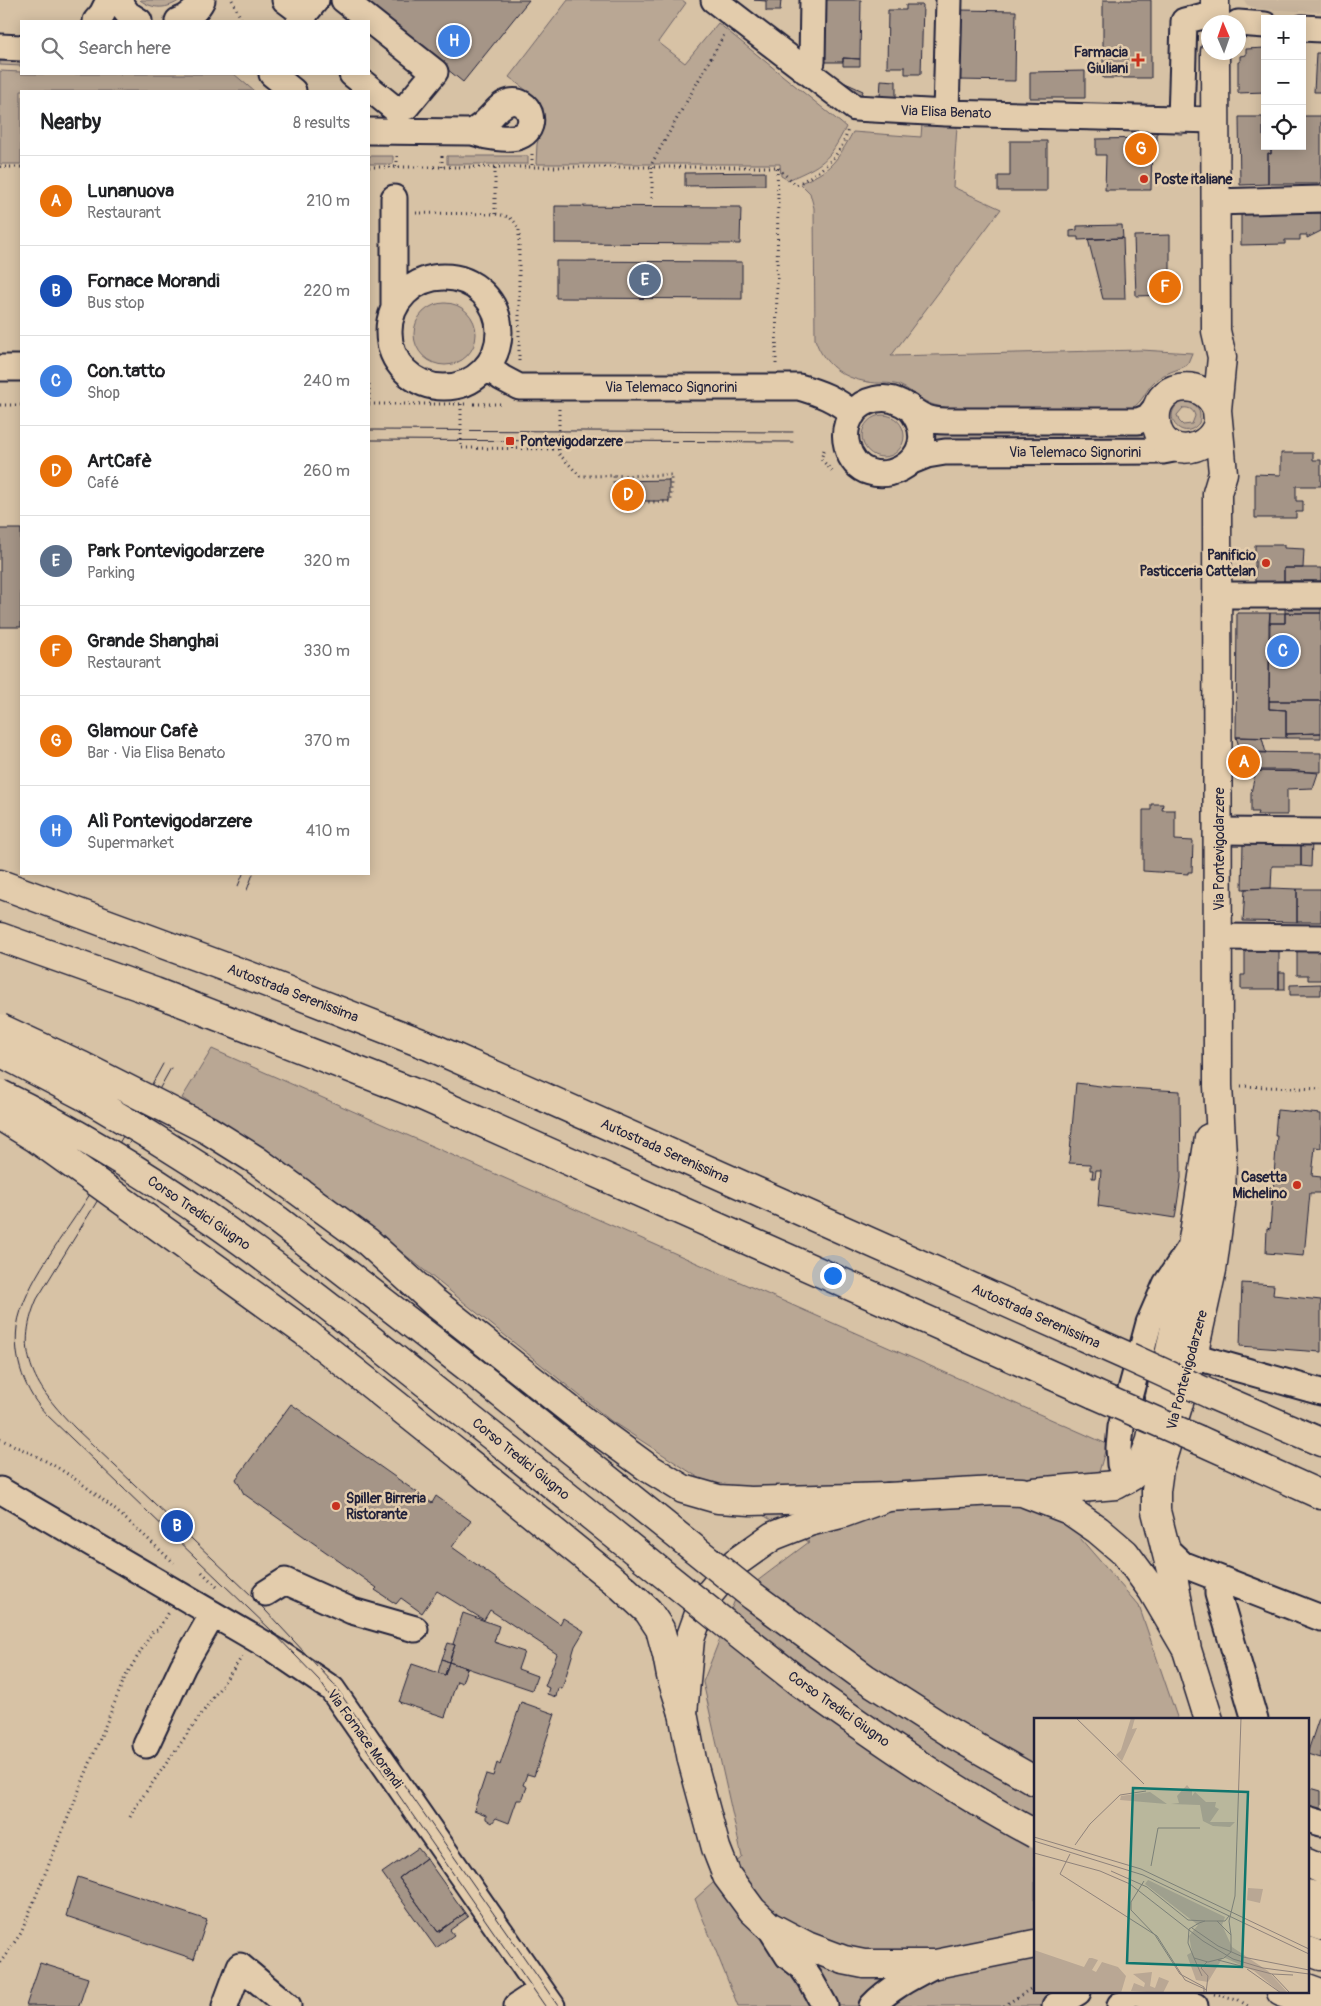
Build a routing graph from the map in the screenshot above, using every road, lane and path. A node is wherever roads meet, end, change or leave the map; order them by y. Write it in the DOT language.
graph roads {
  1 [pos="108,0"];
  2 [pos="117,0"];
  3 [pos="232,0"];
  4 [pos="344,0"];
  5 [pos="714,0"];
  6 [pos="814,0"];
  7 [pos="949,0"];
  8 [pos="204,9"];
  9 [pos="734,17"];
  10 [pos="1201,19"];
  11 [pos="97,20"];
  12 [pos="137,20"];
  13 [pos="181,20"];
  14 [pos="242,20"];
  15 [pos="369,20"];
  16 [pos="370,21"];
  17 [pos="1246,21"];
  18 [pos="1261,24"];
  19 [pos="1306,28"];
  20 [pos="1321,29"];
  21 [pos="0,47"];
  22 [pos="20,48"];
  23 [pos="1215,60"];
  24 [pos="806,71"];
  25 [pos="273,75"];
  26 [pos="353,75"];
  27 [pos="292,90"];
  28 [pos="855,108"];
  29 [pos="946,112"];
  30 [pos="1181,120"];
  31 [pos="1214,120"];
  32 [pos="370,132"];
  33 [pos="470,132"];
  34 [pos="397,146"];
  35 [pos="0,167"];
  36 [pos="20,167"];
  37 [pos="370,167"];
  38 [pos="397,167"];
  39 [pos="652,167"];
  40 [pos="777,167"];
  41 [pos="495,168"];
  42 [pos="652,198"];
  43 [pos="1321,200"];
  44 [pos="1215,202"];
  45 [pos="393,205"];
  46 [pos="495,214"];
  47 [pos="394,242"];
  48 [pos="439,276"];
  49 [pos="394,306"];
  50 [pos="1216,331"];
  51 [pos="487,367"];
  52 [pos="0,368"];
  53 [pos="20,368"];
  54 [pos="519,386"];
  55 [pos="776,386"];
  56 [pos="1183,387"];
  57 [pos="370,404"];
  58 [pos="461,404"];
  59 [pos="0,405"];
  60 [pos="20,405"];
  61 [pos="1158,405"];
  62 [pos="558,407"];
  63 [pos="908,407"];
  64 [pos="853,414"];
  65 [pos="1217,416"];
  66 [pos="826,448"];
  67 [pos="559,449"];
  68 [pos="1182,449"];
  69 [pos="912,462"];
  70 [pos="614,476"];
  71 [pos="838,477"];
  72 [pos="1217,493"];
  73 [pos="1218,595"];
  74 [pos="1321,595"];
  75 [pos="1219,831"];
  76 [pos="1321,832"];
  77 [pos="0,884"];
  78 [pos="0,937"];
  79 [pos="1219,937"];
  80 [pos="1321,938"];
  81 [pos="0,1028"];
  82 [pos="0,1052"];
  83 [pos="1218,1086"];
  84 [pos="1321,1089"];
  85 [pos="0,1094"];
  86 [pos="0,1116"];
  87 [pos="1193,1356"];
  88 [pos="1321,1392"];
  89 [pos="0,1439"];
  90 [pos="1321,1442"];
  91 [pos="0,1490"];
  92 [pos="1022,1492"];
  93 [pos="1321,1495"];
  94 [pos="888,1497"];
  95 [pos="1164,1547"];
  96 [pos="180,1568"];
  97 [pos="1218,1578"];
  98 [pos="266,1593"];
  99 [pos="213,1614"];
  100 [pos="1321,1618"];
  101 [pos="158,1630"];
  102 [pos="415,1630"];
  103 [pos="1187,1650"];
  104 [pos="242,1657"];
  105 [pos="683,1713"];
  106 [pos="1208,1718"];
  107 [pos="1254,1718"];
  108 [pos="146,1745"];
  109 [pos="1034,1780"];
  110 [pos="130,1817"];
  111 [pos="1308,1819"];
  112 [pos="1321,1822"];
  113 [pos="1034,1833"];
  114 [pos="1308,1863"];
  115 [pos="1321,1869"];
  116 [pos="1308,1894"];
  117 [pos="1321,1898"];
  118 [pos="1308,1902"];
  119 [pos="1321,1908"];
  120 [pos="1308,1921"];
  121 [pos="769,1926"];
  122 [pos="1321,1926"];
  123 [pos="1034,1944"];
  124 [pos="1308,1951"];
  125 [pos="1321,1956"];
  126 [pos="0,1962"];
  127 [pos="936,1964"];
  128 [pos="1034,1987"];
  129 [pos="1308,1988"];
  130 [pos="1321,1993"];
  131 [pos="1075,1994"];
  132 [pos="1143,1994"];
  133 [pos="1216,1994"];
  134 [pos="1287,1994"];
  135 [pos="547,1998"];
  136 [pos="225,2006"];
  137 [pos="288,2006"];
  138 [pos="518,2006"];
  139 [pos="825,2006"];
  140 [pos="872,2006"];
  141 [pos="1004,2006"];
  142 [pos="1054,2006"];
  143 [pos="1195,2006"];
  144 [pos="1248,2006"];
  145 [pos="1321,2006"];
  1 -- 11 [label="street"];
  2 -- 12 [label="street"];
  3 -- 14 [label="path"];
  4 -- 15 [label="street"];
  5 -- 9 [label="street"];
  6 -- 24 [label="street"];
  7 -- 29 [label="street"];
  8 -- 13 [label="street"];
  9 -- 24 [label="street"];
  9 -- 39 [label="path"];
  10 -- 30 [label="street"];
  16 -- 26 [label="street"];
  17 -- 18 [label="street"];
  19 -- 20 [label="street"];
  21 -- 22 [label="street"];
  23 -- 31 [label="main road, Via Pontevigodarzere"];
  24 -- 28 [label="street"];
  25 -- 27 [label="street"];
  28 -- 29 [label="street, Via Elisa Benato"];
  28 -- 40 [label="path"];
  29 -- 30 [label="street, Via Elisa Benato"];
  30 -- 31 [label="street, Via Elisa Benato"];
  31 -- 44 [label="main road, Via Pontevigodarzere"];
  32 -- 33 [label="street"];
  34 -- 38 [label="path"];
  35 -- 36 [label="path"];
  37 -- 38 [label="path"];
  38 -- 39 [label="path"];
  39 -- 40 [label="path"];
  39 -- 42 [label="path"];
  40 -- 55 [label="path"];
  41 -- 46 [label="path"];
  43 -- 44 [label="street"];
  44 -- 50 [label="main road, Via Pontevigodarzere"];
  45 -- 46 [label="path"];
  45 -- 47 [label="street"];
  46 -- 54 [label="path"];
  47 -- 48 [label="street"];
  47 -- 49 [label="street"];
  48 -- 49 [label="street"];
  48 -- 51 [label="street"];
  49 -- 51 [label="street"];
  50 -- 56 [label="main road, Via Pontevigodarzere"];
  50 -- 65 [label="main road, Via Pontevigodarzere"];
  51 -- 54 [label="street, Via Telemaco Signorini"];
  52 -- 53 [label="street"];
  54 -- 55 [label="street, Via Telemaco Signorini"];
  54 -- 58 [label="path"];
  55 -- 64 [label="street, Via Telemaco Signorini"];
  56 -- 61 [label="main road, Via Pontevigodarzere"];
  56 -- 65 [label="main road"];
  57 -- 58 [label="path"];
  58 -- 67 [label="path"];
  59 -- 60 [label="path"];
  61 -- 63 [label="street"];
  61 -- 68 [label="main road, Via Pontevigodarzere"];
  62 -- 67 [label="path"];
  63 -- 64 [label="street"];
  63 -- 69 [label="street"];
  64 -- 69 [label="street, Via Telemaco Signorini"];
  65 -- 68 [label="main road, Via Pontevigodarzere"];
  65 -- 72 [label="main road, Via Pontevigodarzere"];
  66 -- 71 [label="path"];
  67 -- 70 [label="path"];
  68 -- 69 [label="street, Via Telemaco Signorini"];
  68 -- 72 [label="main road, Via Pontevigodarzere"];
  70 -- 70 [label="path"];
  72 -- 73 [label="main road, Via Pontevigodarzere"];
  73 -- 74 [label="street"];
  73 -- 75 [label="main road, Via Pontevigodarzere"];
  75 -- 76 [label="street"];
  75 -- 79 [label="main road, Via Pontevigodarzere"];
  77 -- 90 [label="main road, Autostrada Serenissima, bridge"];
  78 -- 93 [label="main road, bridge"];
  79 -- 80 [label="street"];
  79 -- 83 [label="main road, Via Pontevigodarzere"];
  81 -- 94 [label="main road, bridge"];
  82 -- 109 [label="main road, bridge"];
  83 -- 84 [label="path"];
  83 -- 87 [label="main road, Via Pontevigodarzere"];
  83 -- 92 [label="main road, Via Pontevigodarzere"];
  85 -- 113 [label="main road, Corso Tredici Giugno, bridge"];
  86 -- 105 [label="main road, bridge"];
  87 -- 88 [label="street"];
  87 -- 95 [label="main road, Via Pontevigodarzere"];
  89 -- 96 [label="path"];
  91 -- 99 [label="street, Via Fornace Morandi"];
  92 -- 94 [label="main road"];
  92 -- 103 [label="main road"];
  94 -- 105 [label="main road"];
  95 -- 97 [label="street"];
  95 -- 103 [label="main road, Via Pontevigodarzere"];
  97 -- 100 [label="street"];
  97 -- 107 [label="street"];
  98 -- 102 [label="street"];
  99 -- 108 [label="street"];
  99 -- 135 [label="street, Via Fornace Morandi"];
  101 -- 126 [label="path"];
  103 -- 106 [label="main road"];
  104 -- 110 [label="path"];
  105 -- 121 [label="main road"];
  111 -- 112 [label="street"];
  114 -- 115 [label="main road"];
  116 -- 117 [label="main road"];
  118 -- 119 [label="main road"];
  120 -- 122 [label="main road"];
  121 -- 127 [label="main road"];
  121 -- 139 [label="street"];
  123 -- 127 [label="main road"];
  124 -- 125 [label="main road"];
  127 -- 140 [label="street"];
  128 -- 141 [label="path"];
  129 -- 130 [label="main road"];
  131 -- 142 [label="street"];
  132 -- 143 [label="street"];
  133 -- 144 [label="path"];
  134 -- 145 [label="main road"];
  135 -- 138 [label="street"];
  136 -- 137 [label="street"];
}
